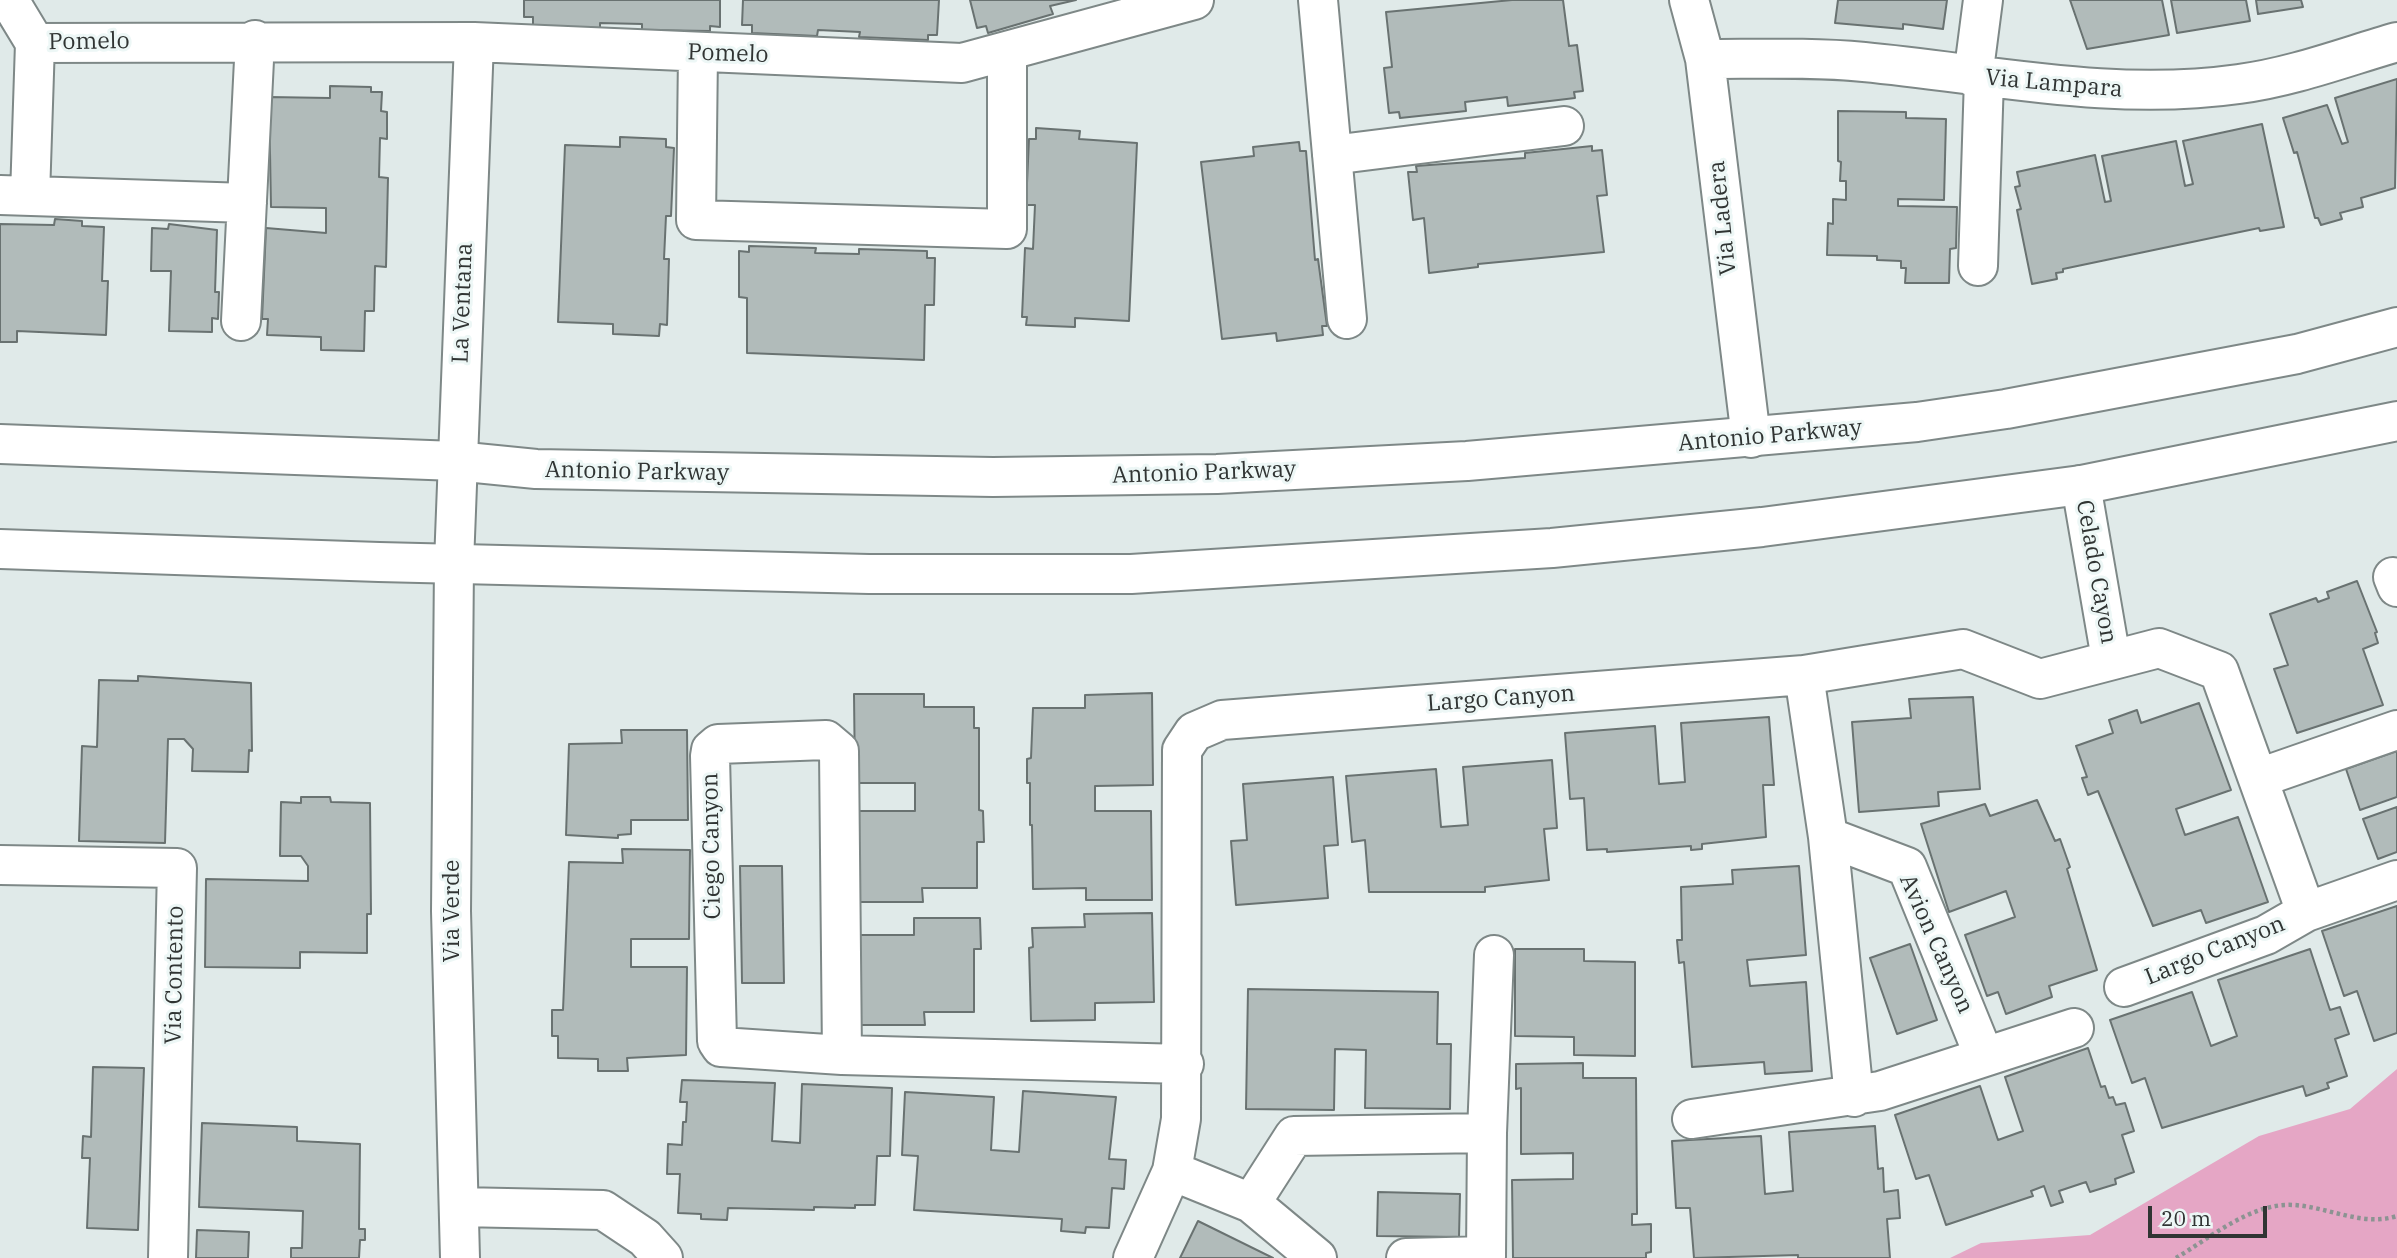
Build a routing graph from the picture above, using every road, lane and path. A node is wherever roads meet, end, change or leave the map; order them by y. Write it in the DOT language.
graph roads {
  1 [pos="9,0"];
  2 [pos="1194,0"];
  3 [pos="1318,0"];
  4 [pos="1689,0"];
  5 [pos="1983,0"];
  6 [pos="255,40"];
  7 [pos="474,42"];
  8 [pos="2397,42"];
  9 [pos="36,43"];
  10 [pos="698,53"];
  11 [pos="1007,53"];
  12 [pos="1706,59"];
  13 [pos="1978,77"];
  14 [pos="1564,126"];
  15 [pos="1332,155"];
  16 [pos="15,195"];
  17 [pos="247,204"];
  18 [pos="1978,266"];
  19 [pos="1347,319"];
  20 [pos="241,321"];
  21 [pos="2397,327"];
  22 [pos="2397,421"];
  23 [pos="1751,438"];
  24 [pos="0,444"];
  25 [pos="456,461"];
  26 [pos="2081,485"];
  27 [pos="0,549"];
  28 [pos="454,563"];
  29 [pos="2111,659"];
  30 [pos="1804,676"];
  31 [pos="2397,730"];
  32 [pos="2259,778"];
  33 [pos="1828,837"];
  34 [pos="0,865"];
  35 [pos="2397,880"];
  36 [pos="2306,912"];
  37 [pos="1494,955"];
  38 [pos="2124,987"];
  39 [pos="2074,1028"];
  40 [pos="842,1055"];
  41 [pos="1984,1056"];
  42 [pos="1184,1064"];
  43 [pos="1854,1097"];
  44 [pos="1692,1119"];
  45 [pos="1486,1133"];
  46 [pos="1172,1171"];
  47 [pos="1251,1203"];
  48 [pos="459,1207"];
  49 [pos="2397,1216"];
  50 [pos="168,1258"];
  51 [pos="460,1258"];
  52 [pos="663,1258"];
  53 [pos="1133,1258"];
  54 [pos="1317,1258"];
  55 [pos="1406,1258"];
  56 [pos="2176,1258"];
  1 -- 9 [label="street"];
  2 -- 11 [label="street, Pomelo"];
  3 -- 15 [label="street"];
  4 -- 12 [label="street, Via Ladera"];
  5 -- 13 [label="street"];
  6 -- 7 [label="street, Pomelo"];
  6 -- 9 [label="street, Pomelo"];
  6 -- 17 [label="street"];
  7 -- 10 [label="street, Pomelo"];
  7 -- 25 [label="street, La Ventana"];
  8 -- 13 [label="street, Via Lampara"];
  9 -- 16 [label="street, Pomelo"];
  10 -- 11 [label="street, Pomelo"];
  10 -- 11 [label="street"];
  12 -- 13 [label="street, Via Lampara"];
  12 -- 23 [label="street, Via Ladera"];
  13 -- 18 [label="street"];
  14 -- 15 [label="street"];
  15 -- 19 [label="street"];
  16 -- 17 [label="street, Pomelo"];
  17 -- 20 [label="street"];
  21 -- 23 [label="street, Antonio Parkway"];
  22 -- 26 [label="street"];
  23 -- 25 [label="street, Antonio Parkway"];
  24 -- 25 [label="street, Antonio Parkway"];
  25 -- 28 [label="street, La Ventana"];
  26 -- 28 [label="street"];
  26 -- 29 [label="street, Celado Cayon"];
  27 -- 28 [label="street"];
  28 -- 48 [label="street, Via Verde"];
  29 -- 30 [label="street, Largo Canyon"];
  29 -- 32 [label="street, Largo Canyon"];
  30 -- 33 [label="street"];
  30 -- 42 [label="street, Largo Canyon"];
  31 -- 32 [label="street"];
  32 -- 36 [label="street, Largo Canyon"];
  33 -- 41 [label="street, Avion Canyon"];
  33 -- 43 [label="street"];
  34 -- 50 [label="street, Via Contento"];
  35 -- 36 [label="street, Largo Canyon"];
  36 -- 38 [label="street, Largo Canyon"];
  37 -- 45 [label="street"];
  39 -- 41 [label="street"];
  40 -- 40 [label="street, Ciego Canyon"];
  40 -- 42 [label="street, Ciego Canyon"];
  41 -- 43 [label="street"];
  42 -- 46 [label="street, Largo Canyon"];
  43 -- 44 [label="street"];
  45 -- 47 [label="street"];
  45 -- 55 [label="street"];
  46 -- 47 [label="street"];
  46 -- 53 [label="street, Largo Canyon"];
  47 -- 54 [label="street"];
  48 -- 51 [label="street, Via Verde"];
  48 -- 52 [label="street"];
  49 -- 56 [label="path"];
}
